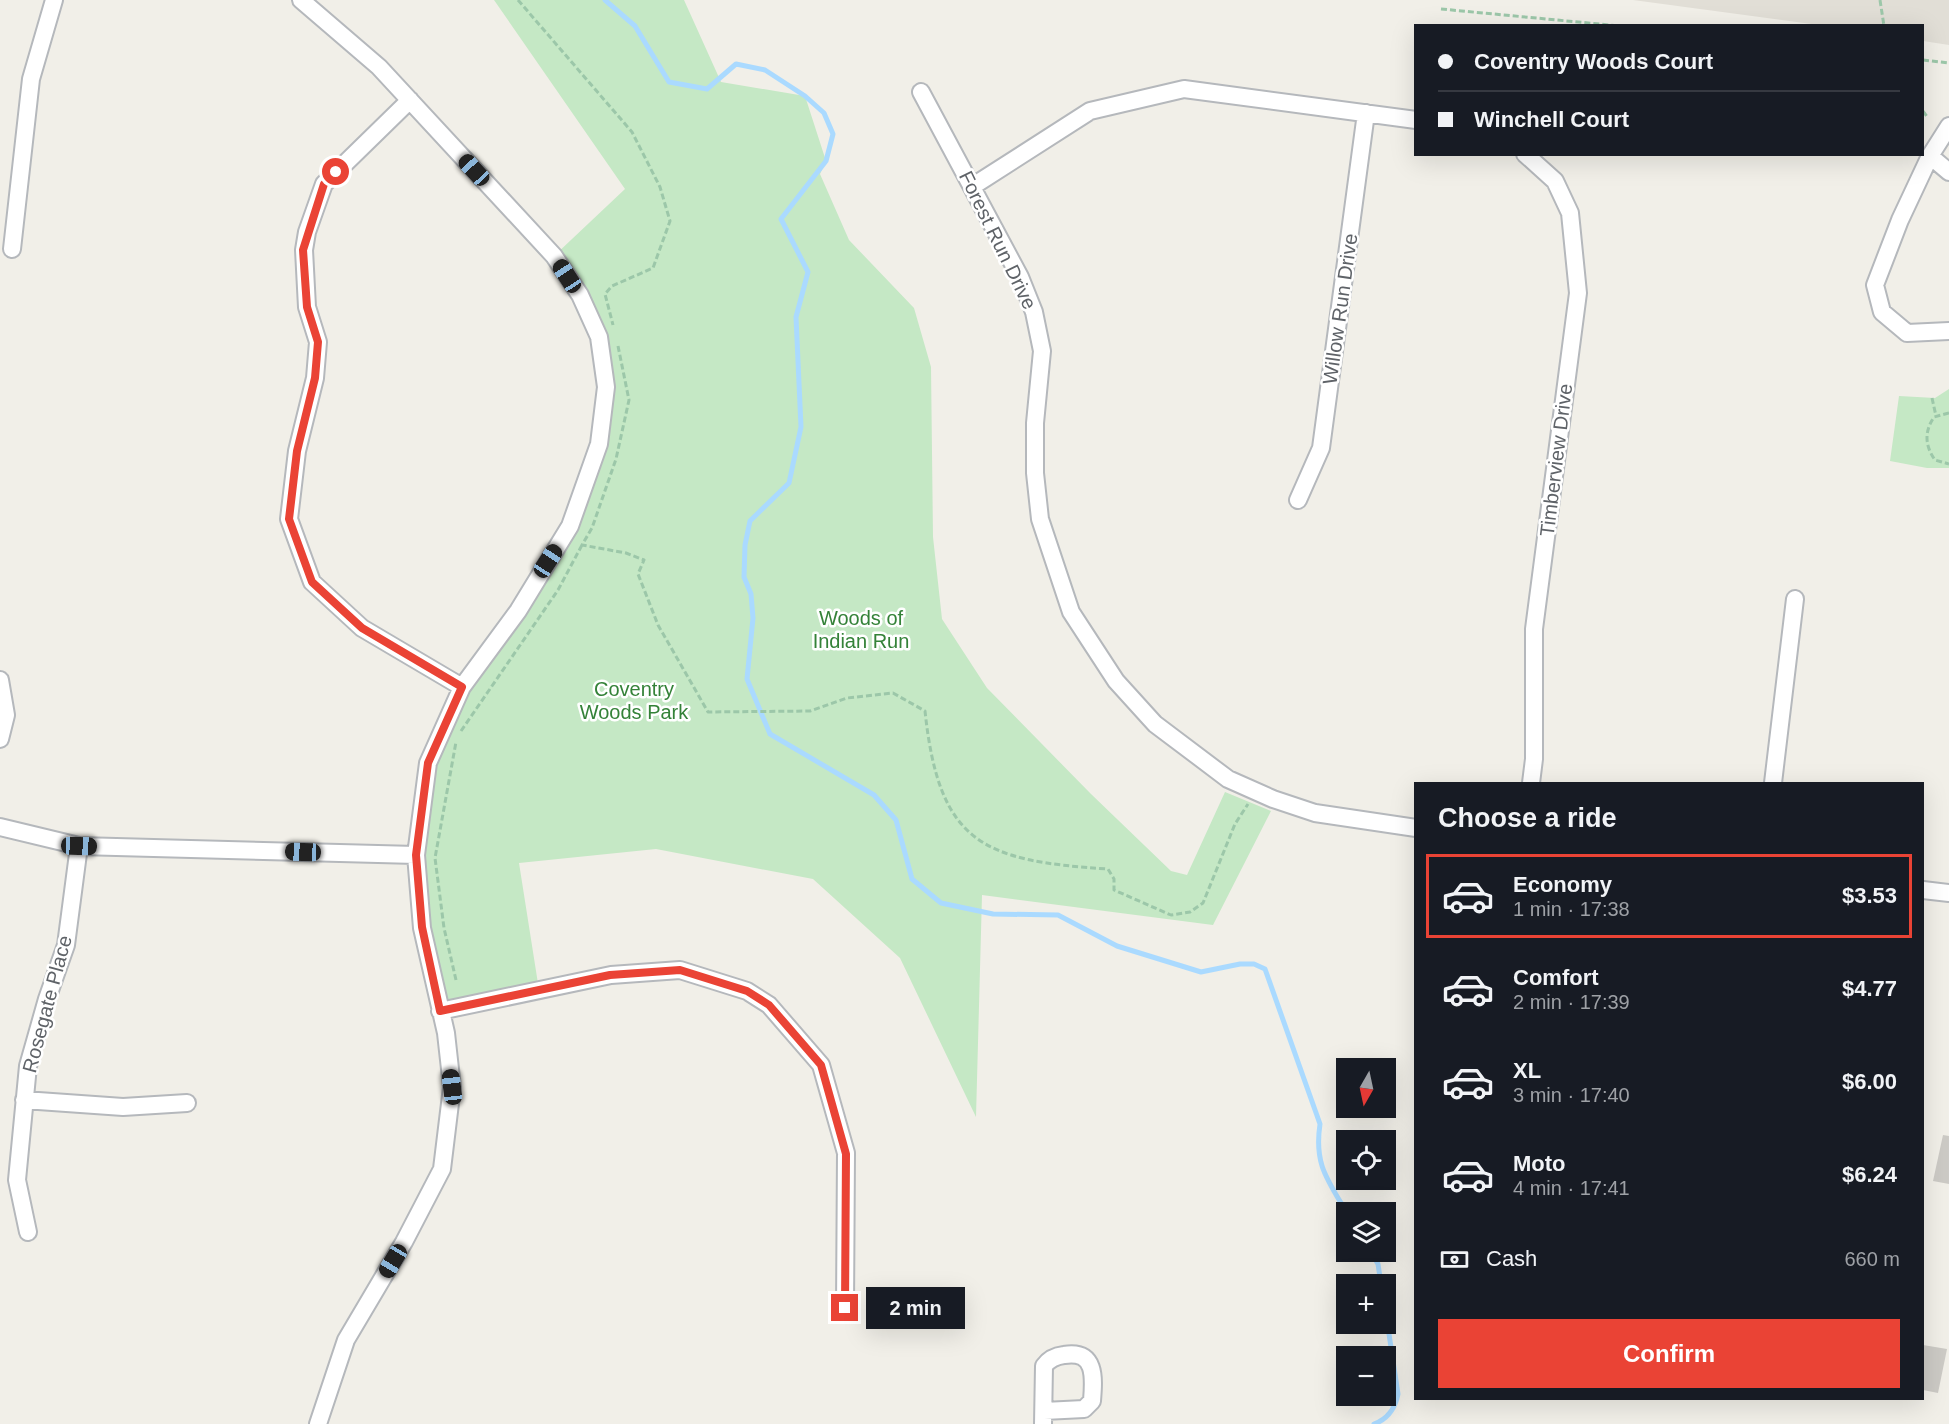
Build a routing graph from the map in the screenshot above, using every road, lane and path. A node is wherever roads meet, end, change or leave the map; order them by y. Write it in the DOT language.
graph roads {
  1 [pos="54,0"];
  2 [pos="300,0"];
  3 [pos="518,0"];
  4 [pos="1880,0"];
  5 [pos="1441,9"];
  6 [pos="1599,24"];
  7 [pos="1884,24"];
  8 [pos="1924,60"];
  9 [pos="1949,63"];
  10 [pos="921,92"];
  11 [pos="410,100"];
  12 [pos="1924,112"];
  13 [pos="1366,113"];
  14 [pos="1928,118"];
  15 [pos="1414,120"];
  16 [pos="1949,126"];
  17 [pos="1527,156"];
  18 [pos="1930,156"];
  19 [pos="1949,172"];
  20 [pos="973,186"];
  21 [pos="12,249"];
  22 [pos="613,327"];
  23 [pos="1949,331"];
  24 [pos="616,338"];
  25 [pos="1932,398"];
  26 [pos="1949,413"];
  27 [pos="1936,416"];
  28 [pos="1949,464"];
  29 [pos="1298,500"];
  30 [pos="582,545"];
  31 [pos="1795,599"];
  32 [pos="0,680"];
  33 [pos="462,687"];
  34 [pos="0,740"];
  35 [pos="1531,782"];
  36 [pos="1773,782"];
  37 [pos="1256,791"];
  38 [pos="0,827"];
  39 [pos="1414,828"];
  40 [pos="79,846"];
  41 [pos="416,855"];
  42 [pos="1924,890"];
  43 [pos="1949,893"];
  44 [pos="456,980"];
  45 [pos="440,1011"];
  46 [pos="24,1100"];
  47 [pos="187,1104"];
  48 [pos="28,1232"];
  49 [pos="845,1308"];
  50 [pos="318,1424"];
  1 -- 21 [label="street"];
  2 -- 11 [label="street"];
  3 -- 22 [label="path"];
  4 -- 7 [label="path"];
  5 -- 6 [label="path"];
  8 -- 9 [label="path"];
  10 -- 20 [label="street, Forest Run Drive"];
  11 -- 33 [label="street"];
  11 -- 33 [label="street"];
  12 -- 14 [label="path"];
  13 -- 15 [label="street"];
  13 -- 20 [label="street"];
  13 -- 29 [label="street, Willow Run Drive"];
  16 -- 18 [label="street"];
  17 -- 35 [label="street, Timberview Drive"];
  18 -- 19 [label="street"];
  18 -- 23 [label="street"];
  20 -- 37 [label="street, Forest Run Drive"];
  24 -- 30 [label="path"];
  25 -- 27 [label="path"];
  26 -- 27 [label="path"];
  27 -- 28 [label="path"];
  30 -- 37 [label="path"];
  30 -- 44 [label="path"];
  31 -- 36 [label="street"];
  32 -- 34 [label="street"];
  33 -- 41 [label="street"];
  37 -- 39 [label="street, Forest Run Drive"];
  38 -- 40 [label="street"];
  40 -- 41 [label="street"];
  40 -- 46 [label="street, Rosegate Place"];
  41 -- 45 [label="street"];
  42 -- 43 [label="street"];
  45 -- 49 [label="street"];
  45 -- 50 [label="street"];
  46 -- 47 [label="street"];
  46 -- 48 [label="street, Rosegate Place"];
}
